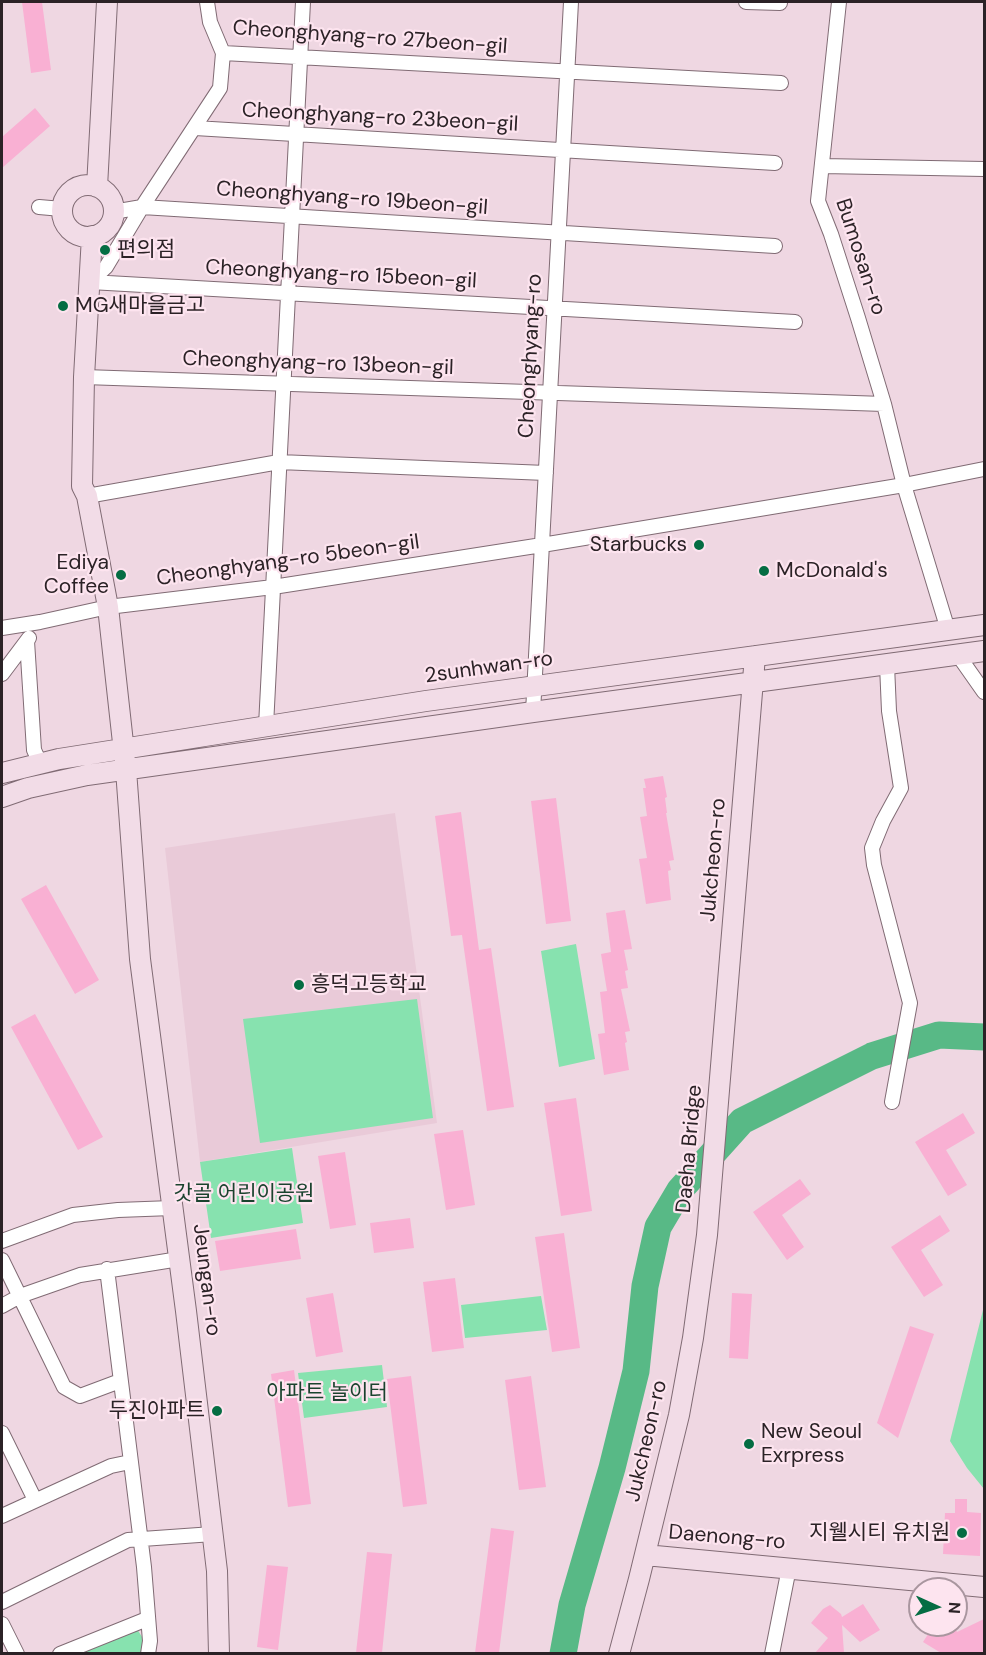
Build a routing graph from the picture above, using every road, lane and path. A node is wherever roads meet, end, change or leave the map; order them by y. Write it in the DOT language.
graph roads {
  1 [pos="107,2"];
  2 [pos="207,2"];
  3 [pos="303,2"];
  4 [pos="571,2"];
  5 [pos="746,2"];
  6 [pos="839,2"];
  7 [pos="780,3"];
  8 [pos="224,53"];
  9 [pos="300,57"];
  10 [pos="567,71"];
  11 [pos="781,82"];
  12 [pos="195,128"];
  13 [pos="296,134"];
  14 [pos="563,150"];
  15 [pos="774,163"];
  16 [pos="822,166"];
  17 [pos="984,170"];
  18 [pos="97,187"];
  19 [pos="39,207"];
  20 [pos="142,207"];
  21 [pos="62,209"];
  22 [pos="113,212"];
  23 [pos="292,216"];
  24 [pos="558,233"];
  25 [pos="92,236"];
  26 [pos="775,246"];
  27 [pos="90,282"];
  28 [pos="288,293"];
  29 [pos="554,309"];
  30 [pos="795,322"];
  31 [pos="84,377"];
  32 [pos="284,384"];
  33 [pos="550,393"];
  34 [pos="884,404"];
  35 [pos="279,462"];
  36 [pos="984,469"];
  37 [pos="546,473"];
  38 [pos="904,485"];
  39 [pos="87,496"];
  40 [pos="542,545"];
  41 [pos="273,586"];
  42 [pos="108,607"];
  43 [pos="40,622"];
  44 [pos="984,625"];
  45 [pos="2,628"];
  46 [pos="948,630"];
  47 [pos="27,641"];
  48 [pos="984,651"];
  49 [pos="958,655"];
  50 [pos="755,656"];
  51 [pos="887,665"];
  52 [pos="2,674"];
  53 [pos="753,682"];
  54 [pos="534,686"];
  55 [pos="984,692"];
  56 [pos="533,712"];
  57 [pos="266,726"];
  58 [pos="124,748"];
  59 [pos="40,764"];
  60 [pos="126,770"];
  61 [pos="2,774"];
  62 [pos="2,797"];
  63 [pos="720,1068"];
  64 [pos="892,1102"];
  65 [pos="172,1208"];
  66 [pos="707,1235"];
  67 [pos="2,1241"];
  68 [pos="179,1259"];
  69 [pos="2,1260"];
  70 [pos="107,1269"];
  71 [pos="20,1296"];
  72 [pos="2,1306"];
  73 [pos="120,1381"];
  74 [pos="2,1433"];
  75 [pos="130,1462"];
  76 [pos="35,1500"];
  77 [pos="2,1516"];
  78 [pos="213,1533"];
  79 [pos="141,1539"];
  80 [pos="645,1555"];
  81 [pos="789,1568"];
  82 [pos="984,1587"];
  83 [pos="2,1602"];
  84 [pos="147,1619"];
  85 [pos="2,1624"];
  86 [pos="16,1653"];
  87 [pos="60,1653"];
  88 [pos="148,1653"];
  89 [pos="219,1653"];
  90 [pos="619,1653"];
  91 [pos="772,1653"];
  1 -- 18 [label="street"];
  2 -- 8 [label="street, Cheonghyang-ro 27beon-gil"];
  3 -- 9 [label="street"];
  4 -- 10 [label="street, Cheonghyang-ro"];
  5 -- 7 [label="street"];
  6 -- 16 [label="street, Bumosan-ro"];
  8 -- 9 [label="street, Cheonghyang-ro 27beon-gil"];
  8 -- 12 [label="street"];
  9 -- 10 [label="street, Cheonghyang-ro 27beon-gil"];
  9 -- 13 [label="street"];
  10 -- 11 [label="street, Cheonghyang-ro 27beon-gil"];
  10 -- 14 [label="street, Cheonghyang-ro"];
  12 -- 13 [label="street, Cheonghyang-ro 23beon-gil"];
  12 -- 20 [label="street"];
  13 -- 14 [label="street, Cheonghyang-ro 23beon-gil"];
  13 -- 23 [label="street"];
  14 -- 15 [label="street, Cheonghyang-ro 23beon-gil"];
  14 -- 24 [label="street, Cheonghyang-ro"];
  16 -- 17 [label="street"];
  16 -- 34 [label="street, Bumosan-ro"];
  18 -- 21 [label="street"];
  18 -- 22 [label="street"];
  19 -- 21 [label="street"];
  20 -- 22 [label="street, Cheonghyang-ro 19beon-gil"];
  20 -- 23 [label="street, Cheonghyang-ro 19beon-gil"];
  20 -- 27 [label="street"];
  21 -- 25 [label="street"];
  22 -- 25 [label="street"];
  23 -- 24 [label="street, Cheonghyang-ro 19beon-gil"];
  23 -- 28 [label="street"];
  24 -- 26 [label="street, Cheonghyang-ro 19beon-gil"];
  24 -- 29 [label="street, Cheonghyang-ro"];
  25 -- 27 [label="street, Jeungan-ro"];
  27 -- 28 [label="street, Cheonghyang-ro 15beon-gil"];
  27 -- 31 [label="street, Jeungan-ro"];
  28 -- 29 [label="street, Cheonghyang-ro 15beon-gil"];
  28 -- 32 [label="street"];
  29 -- 30 [label="street, Cheonghyang-ro 15beon-gil"];
  29 -- 33 [label="street, Cheonghyang-ro"];
  31 -- 32 [label="street, Cheonghyang-ro 13beon-gil"];
  31 -- 39 [label="street, Jeungan-ro"];
  32 -- 33 [label="street, Cheonghyang-ro 13beon-gil"];
  32 -- 35 [label="street"];
  33 -- 34 [label="street, Cheonghyang-ro 13beon-gil"];
  33 -- 37 [label="street, Cheonghyang-ro"];
  34 -- 38 [label="street, Bumosan-ro"];
  35 -- 37 [label="street"];
  35 -- 39 [label="street"];
  35 -- 41 [label="street"];
  36 -- 38 [label="street"];
  37 -- 40 [label="street, Cheonghyang-ro"];
  38 -- 40 [label="street, Cheonghyang-ro 5beon-gil"];
  38 -- 46 [label="street, Bumosan-ro"];
  39 -- 42 [label="street, Jeungan-ro"];
  40 -- 41 [label="street, Cheonghyang-ro 5beon-gil"];
  40 -- 54 [label="street, Cheonghyang-ro"];
  41 -- 42 [label="street, Cheonghyang-ro 5beon-gil"];
  41 -- 57 [label="street"];
  42 -- 43 [label="street, Cheonghyang-ro 5beon-gil"];
  42 -- 58 [label="street, Jeungan-ro"];
  43 -- 45 [label="street, Cheonghyang-ro 5beon-gil"];
  43 -- 47 [label="street"];
  44 -- 46 [label="street, 2sunhwan-ro"];
  46 -- 50 [label="street, 2sunhwan-ro"];
  47 -- 52 [label="street"];
  47 -- 59 [label="street"];
  48 -- 49 [label="street"];
  49 -- 51 [label="street"];
  49 -- 55 [label="street"];
  50 -- 53 [label="street, Jukcheon-ro"];
  50 -- 54 [label="street, 2sunhwan-ro"];
  51 -- 53 [label="street"];
  51 -- 64 [label="street"];
  53 -- 56 [label="street"];
  53 -- 63 [label="street, Jukcheon-ro"];
  54 -- 56 [label="street, Cheonghyang-ro"];
  54 -- 57 [label="street, 2sunhwan-ro"];
  56 -- 60 [label="street"];
  57 -- 58 [label="street, 2sunhwan-ro"];
  58 -- 59 [label="street, 2sunhwan-ro"];
  58 -- 60 [label="street, Jeungan-ro"];
  59 -- 61 [label="street, 2sunhwan-ro"];
  60 -- 62 [label="street"];
  60 -- 65 [label="street, Jeungan-ro"];
  63 -- 66 [label="street, Daeha Bridge"];
  65 -- 67 [label="street"];
  65 -- 68 [label="street, Jeungan-ro"];
  66 -- 80 [label="street, Jukcheon-ro"];
  68 -- 70 [label="street"];
  68 -- 78 [label="street, Jeungan-ro"];
  69 -- 71 [label="street"];
  70 -- 71 [label="street"];
  70 -- 73 [label="street"];
  71 -- 72 [label="street"];
  71 -- 73 [label="street"];
  73 -- 75 [label="street"];
  74 -- 76 [label="street"];
  75 -- 76 [label="street"];
  75 -- 79 [label="street"];
  76 -- 77 [label="street"];
  78 -- 79 [label="street"];
  78 -- 89 [label="street, Jeungan-ro"];
  79 -- 83 [label="street"];
  79 -- 84 [label="street"];
  80 -- 81 [label="street, Daenong-ro"];
  80 -- 90 [label="street, Jukcheon-ro"];
  81 -- 82 [label="street, Daenong-ro"];
  81 -- 91 [label="street"];
  84 -- 87 [label="street"];
  84 -- 88 [label="street"];
  85 -- 86 [label="street"];
}
